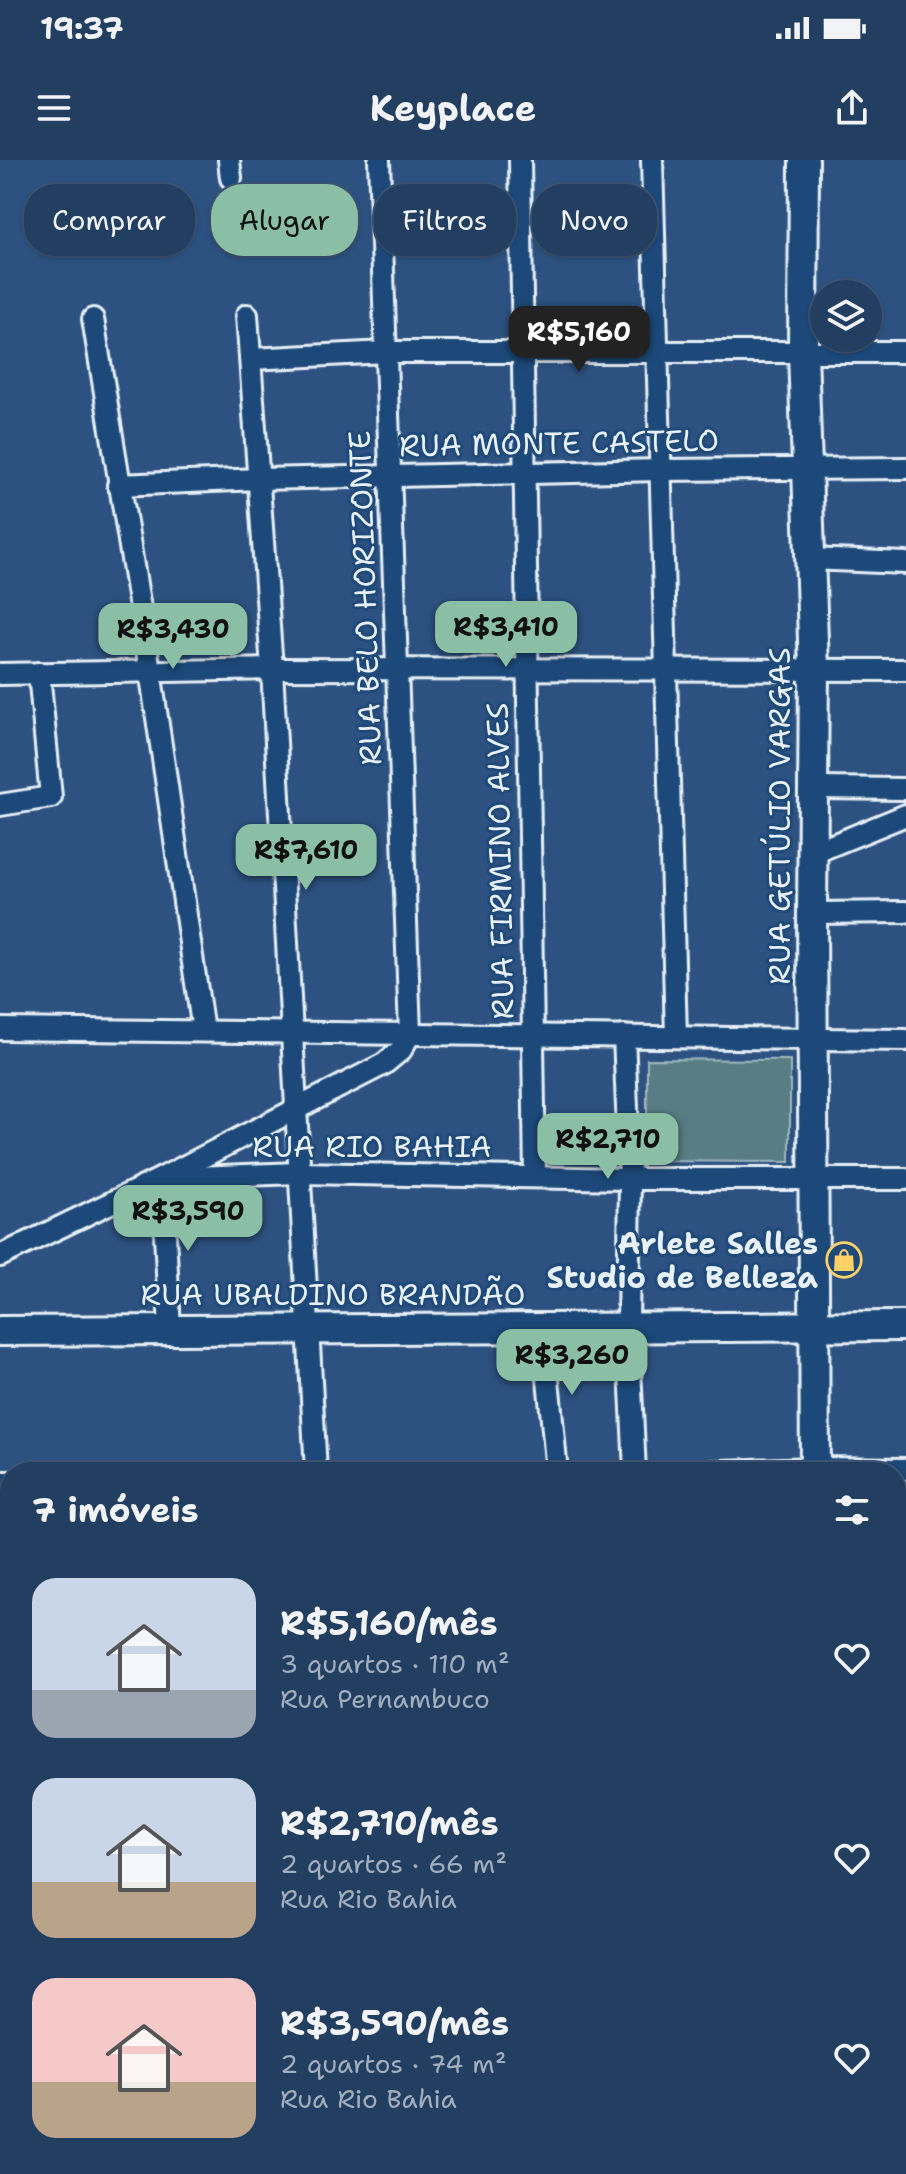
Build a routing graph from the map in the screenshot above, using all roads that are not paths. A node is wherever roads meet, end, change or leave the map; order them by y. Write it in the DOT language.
graph roads {
  1 [pos="379,160"];
  2 [pos="520,160"];
  3 [pos="652,160"];
  4 [pos="804,160"];
  5 [pos="247,315"];
  6 [pos="93,319"];
  7 [pos="658,351"];
  8 [pos="386,352"];
  9 [pos="523,352"];
  10 [pos="803,352"];
  11 [pos="906,352"];
  12 [pos="251,359"];
  13 [pos="906,468"];
  14 [pos="809,469"];
  15 [pos="661,470"];
  16 [pos="525,475"];
  17 [pos="390,476"];
  18 [pos="259,479"];
  19 [pos="118,485"];
  20 [pos="809,559"];
  21 [pos="906,563"];
  22 [pos="272,669"];
  23 [pos="528,669"];
  24 [pos="814,669"];
  25 [pos="150,670"];
  26 [pos="398,670"];
  27 [pos="666,670"];
  28 [pos="906,670"];
  29 [pos="39,673"];
  30 [pos="0,674"];
  31 [pos="815,788"];
  32 [pos="906,789"];
  33 [pos="0,805"];
  34 [pos="906,815"];
  35 [pos="813,853"];
  36 [pos="906,912"];
  37 [pos="812,913"];
  38 [pos="0,1029"];
  39 [pos="203,1031"];
  40 [pos="292,1033"];
  41 [pos="410,1034"];
  42 [pos="532,1035"];
  43 [pos="624,1036"];
  44 [pos="676,1037"];
  45 [pos="814,1038"];
  46 [pos="906,1040"];
  47 [pos="296,1110"];
  48 [pos="299,1173"];
  49 [pos="535,1177"];
  50 [pos="162,1178"];
  51 [pos="630,1179"];
  52 [pos="813,1179"];
  53 [pos="906,1179"];
  54 [pos="0,1256"];
  55 [pos="628,1326"];
  56 [pos="815,1326"];
  57 [pos="906,1326"];
  58 [pos="543,1327"];
  59 [pos="170,1329"];
  60 [pos="308,1329"];
  61 [pos="0,1331"];
  62 [pos="315,1462"];
  63 [pos="556,1462"];
  64 [pos="635,1462"];
  65 [pos="815,1462"];
  1 -- 8 [label="street, RUA BELO HORIZONTE"];
  2 -- 9 [label="street, RUA FIRMINO ALVES"];
  3 -- 7 [label="street"];
  4 -- 10 [label="street, RUA GETÚLIO VARGAS"];
  5 -- 12 [label="street"];
  6 -- 19 [label="street"];
  7 -- 9 [label="street"];
  7 -- 10 [label="street"];
  7 -- 15 [label="street"];
  8 -- 9 [label="street"];
  8 -- 12 [label="street"];
  8 -- 17 [label="street, RUA BELO HORIZONTE"];
  9 -- 16 [label="street, RUA FIRMINO ALVES"];
  10 -- 11 [label="street"];
  10 -- 14 [label="street, RUA GETÚLIO VARGAS"];
  12 -- 18 [label="street"];
  13 -- 14 [label="street, RUA MONTE CASTELO"];
  14 -- 15 [label="street, RUA MONTE CASTELO"];
  14 -- 20 [label="street, RUA GETÚLIO VARGAS"];
  15 -- 16 [label="street, RUA MONTE CASTELO"];
  15 -- 27 [label="street"];
  16 -- 17 [label="street, RUA MONTE CASTELO"];
  16 -- 23 [label="street, RUA FIRMINO ALVES"];
  17 -- 18 [label="street, RUA MONTE CASTELO"];
  17 -- 26 [label="street, RUA BELO HORIZONTE"];
  18 -- 19 [label="street, RUA MONTE CASTELO"];
  18 -- 22 [label="street"];
  19 -- 25 [label="street"];
  20 -- 21 [label="street"];
  20 -- 24 [label="street, RUA GETÚLIO VARGAS"];
  22 -- 25 [label="street"];
  22 -- 26 [label="street"];
  22 -- 40 [label="street"];
  23 -- 26 [label="street"];
  23 -- 27 [label="street"];
  23 -- 42 [label="street, RUA FIRMINO ALVES"];
  24 -- 27 [label="street"];
  24 -- 28 [label="street"];
  24 -- 31 [label="street, RUA GETÚLIO VARGAS"];
  25 -- 29 [label="street"];
  25 -- 39 [label="street"];
  26 -- 41 [label="street, RUA BELO HORIZONTE"];
  27 -- 44 [label="street"];
  29 -- 30 [label="street"];
  29 -- 33 [label="street"];
  31 -- 32 [label="street"];
  31 -- 35 [label="street, RUA GETÚLIO VARGAS"];
  34 -- 35 [label="street"];
  35 -- 37 [label="street, RUA GETÚLIO VARGAS"];
  36 -- 37 [label="street"];
  37 -- 45 [label="street, RUA GETÚLIO VARGAS"];
  38 -- 39 [label="street"];
  39 -- 40 [label="street"];
  40 -- 41 [label="street"];
  40 -- 47 [label="street"];
  41 -- 42 [label="street"];
  41 -- 47 [label="street"];
  42 -- 43 [label="street"];
  42 -- 49 [label="street, RUA FIRMINO ALVES"];
  43 -- 44 [label="street"];
  43 -- 51 [label="street"];
  44 -- 45 [label="street"];
  45 -- 46 [label="street"];
  45 -- 52 [label="street, RUA GETÚLIO VARGAS"];
  47 -- 48 [label="street"];
  47 -- 50 [label="street"];
  48 -- 49 [label="street, RUA RIO BAHIA"];
  48 -- 50 [label="street, RUA RIO BAHIA"];
  48 -- 60 [label="street"];
  49 -- 51 [label="street, RUA RIO BAHIA"];
  50 -- 54 [label="street, RUA RIO BAHIA"];
  50 -- 59 [label="street"];
  51 -- 52 [label="street, RUA RIO BAHIA"];
  51 -- 55 [label="street"];
  52 -- 53 [label="street, RUA RIO BAHIA"];
  52 -- 56 [label="street, RUA GETÚLIO VARGAS"];
  55 -- 56 [label="street, RUA UBALDINO BRANDÃO"];
  55 -- 58 [label="street, RUA UBALDINO BRANDÃO"];
  55 -- 64 [label="street"];
  56 -- 57 [label="street, RUA UBALDINO BRANDÃO"];
  56 -- 65 [label="street, RUA GETÚLIO VARGAS"];
  58 -- 60 [label="street, RUA UBALDINO BRANDÃO"];
  58 -- 63 [label="street"];
  59 -- 60 [label="street, RUA UBALDINO BRANDÃO"];
  59 -- 61 [label="street, RUA UBALDINO BRANDÃO"];
  60 -- 62 [label="street"];
}
